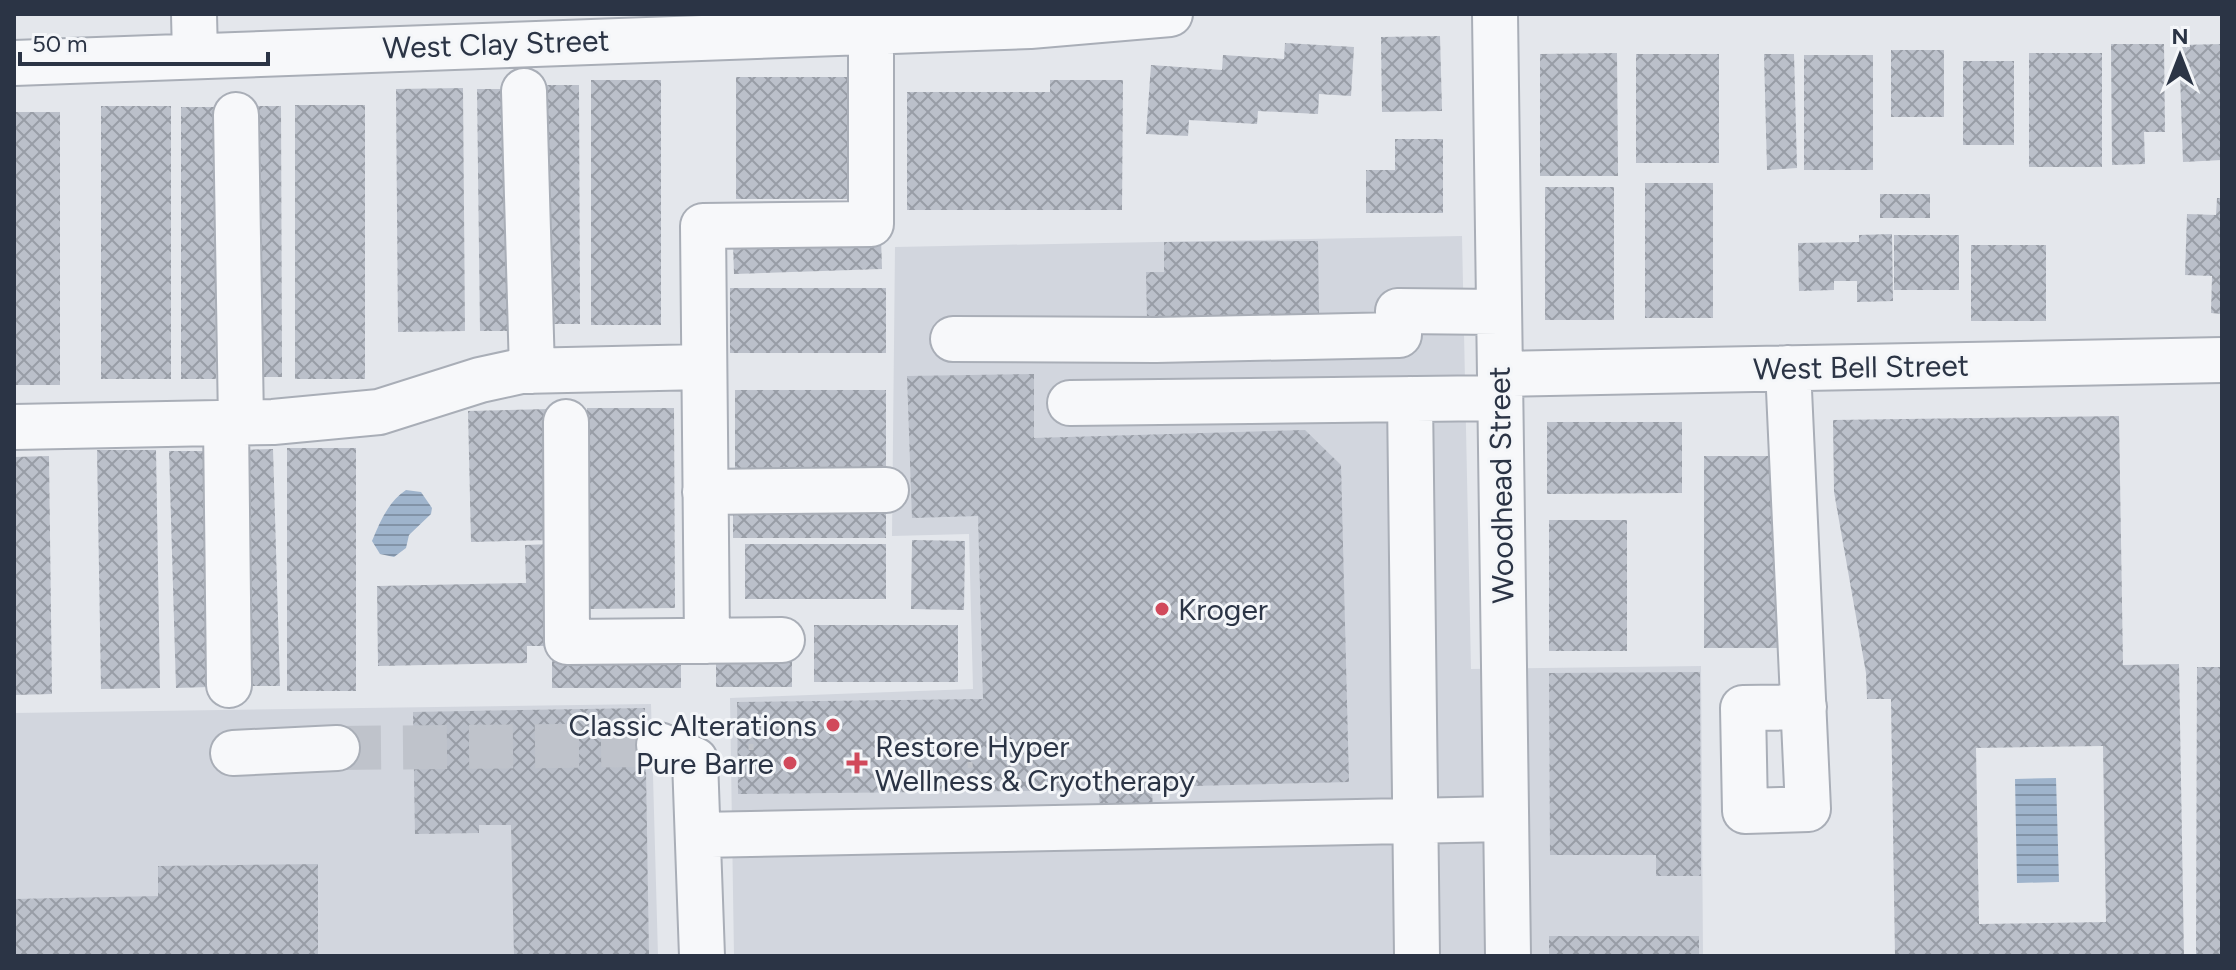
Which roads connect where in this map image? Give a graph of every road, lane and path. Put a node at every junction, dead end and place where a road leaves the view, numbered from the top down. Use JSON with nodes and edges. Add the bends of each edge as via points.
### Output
{"nodes":[{"id":1,"x":1170,"y":14,"type":"edge"},
{"id":2,"x":1495,"y":14,"type":"edge"},
{"id":3,"x":713,"y":25,"type":"edge"},
{"id":4,"x":480,"y":30,"type":"edge"},
{"id":5,"x":871,"y":31,"type":"junction"},
{"id":6,"x":195,"y":35,"type":"edge"},
{"id":7,"x":14,"y":63,"type":"edge"},
{"id":8,"x":524,"y":91,"type":"dead end"},
{"id":9,"x":236,"y":115,"type":"dead end"},
{"id":10,"x":1499,"y":312,"type":"junction"},
{"id":11,"x":953,"y":339,"type":"dead end"},
{"id":12,"x":2222,"y":360,"type":"edge"},
{"id":13,"x":704,"y":367,"type":"junction"},
{"id":14,"x":1788,"y":368,"type":"junction"},
{"id":15,"x":532,"y":371,"type":"junction"},
{"id":16,"x":1500,"y":386,"type":"junction"},
{"id":17,"x":1410,"y":399,"type":"junction"},
{"id":18,"x":1070,"y":403,"type":"dead end"},
{"id":19,"x":566,"y":422,"type":"dead end"},
{"id":20,"x":233,"y":423,"type":"junction"},
{"id":21,"x":14,"y":427,"type":"edge"},
{"id":22,"x":886,"y":490,"type":"dead end"},
{"id":23,"x":705,"y":492,"type":"junction"},
{"id":24,"x":782,"y":640,"type":"dead end"},
{"id":25,"x":707,"y":641,"type":"junction"},
{"id":26,"x":229,"y":685,"type":"dead end"},
{"id":27,"x":1804,"y":707,"type":"dead end"},
{"id":28,"x":751,"y":732,"type":"dead end"},
{"id":29,"x":337,"y":748,"type":"tunnel mouth"},
{"id":30,"x":677,"y":752,"type":"dead end"},
{"id":31,"x":751,"y":752,"type":"dead end"},
{"id":32,"x":233,"y":753,"type":"dead end"},
{"id":33,"x":970,"y":762,"type":"dead end"},
{"id":34,"x":971,"y":783,"type":"dead end"},
{"id":35,"x":1506,"y":819,"type":"junction"},
{"id":36,"x":1415,"y":821,"type":"junction"},
{"id":37,"x":698,"y":835,"type":"junction"},
{"id":38,"x":702,"y":956,"type":"edge"},
{"id":39,"x":1417,"y":956,"type":"edge"},
{"id":40,"x":1508,"y":956,"type":"edge"}],
"edges":[{"from":1,"to":5,"type":"street","name":"West Clay Street","via":[[1030,26]]},
{"from":2,"to":10,"type":"street","name":"Woodhead Street"},
{"from":3,"to":4,"type":"street","name":"West Clay Street"},
{"from":3,"to":5,"type":"street","name":"West Clay Street"},
{"from":4,"to":6,"type":"street","name":"West Clay Street"},
{"from":5,"to":13,"type":"street","via":[[871,224],[703,226]]},
{"from":6,"to":7,"type":"street","name":"West Clay Street"},
{"from":8,"to":15,"type":"street"},
{"from":9,"to":20,"type":"street"},
{"from":10,"to":11,"type":"street","via":[[1398,311],[1399,335]]},
{"from":10,"to":16,"type":"street","name":"Woodhead Street"},
{"from":12,"to":14,"type":"street","name":"West Bell Street"},
{"from":13,"to":15,"type":"street"},
{"from":13,"to":23,"type":"street"},
{"from":14,"to":16,"type":"street","name":"West Bell Street"},
{"from":14,"to":27,"type":"street"},
{"from":15,"to":20,"type":"street","via":[[480,380],[379,412]]},
{"from":16,"to":17,"type":"street","name":"West Bell Street"},
{"from":16,"to":35,"type":"street","name":"Woodhead Street"},
{"from":17,"to":18,"type":"street","name":"West Bell Street"},
{"from":17,"to":36,"type":"street"},
{"from":19,"to":25,"type":"street","via":[[567,642]]},
{"from":20,"to":21,"type":"street"},
{"from":20,"to":26,"type":"street"},
{"from":22,"to":23,"type":"street"},
{"from":23,"to":25,"type":"street"},
{"from":24,"to":25,"type":"street"},
{"from":28,"to":31,"type":"path"},
{"from":29,"to":32,"type":"street"},
{"from":30,"to":37,"type":"street"},
{"from":33,"to":34,"type":"path"},
{"from":35,"to":36,"type":"street"},
{"from":35,"to":40,"type":"street","name":"Woodhead Street"},
{"from":36,"to":37,"type":"street"},
{"from":36,"to":39,"type":"street"},
{"from":37,"to":38,"type":"street"}]}
